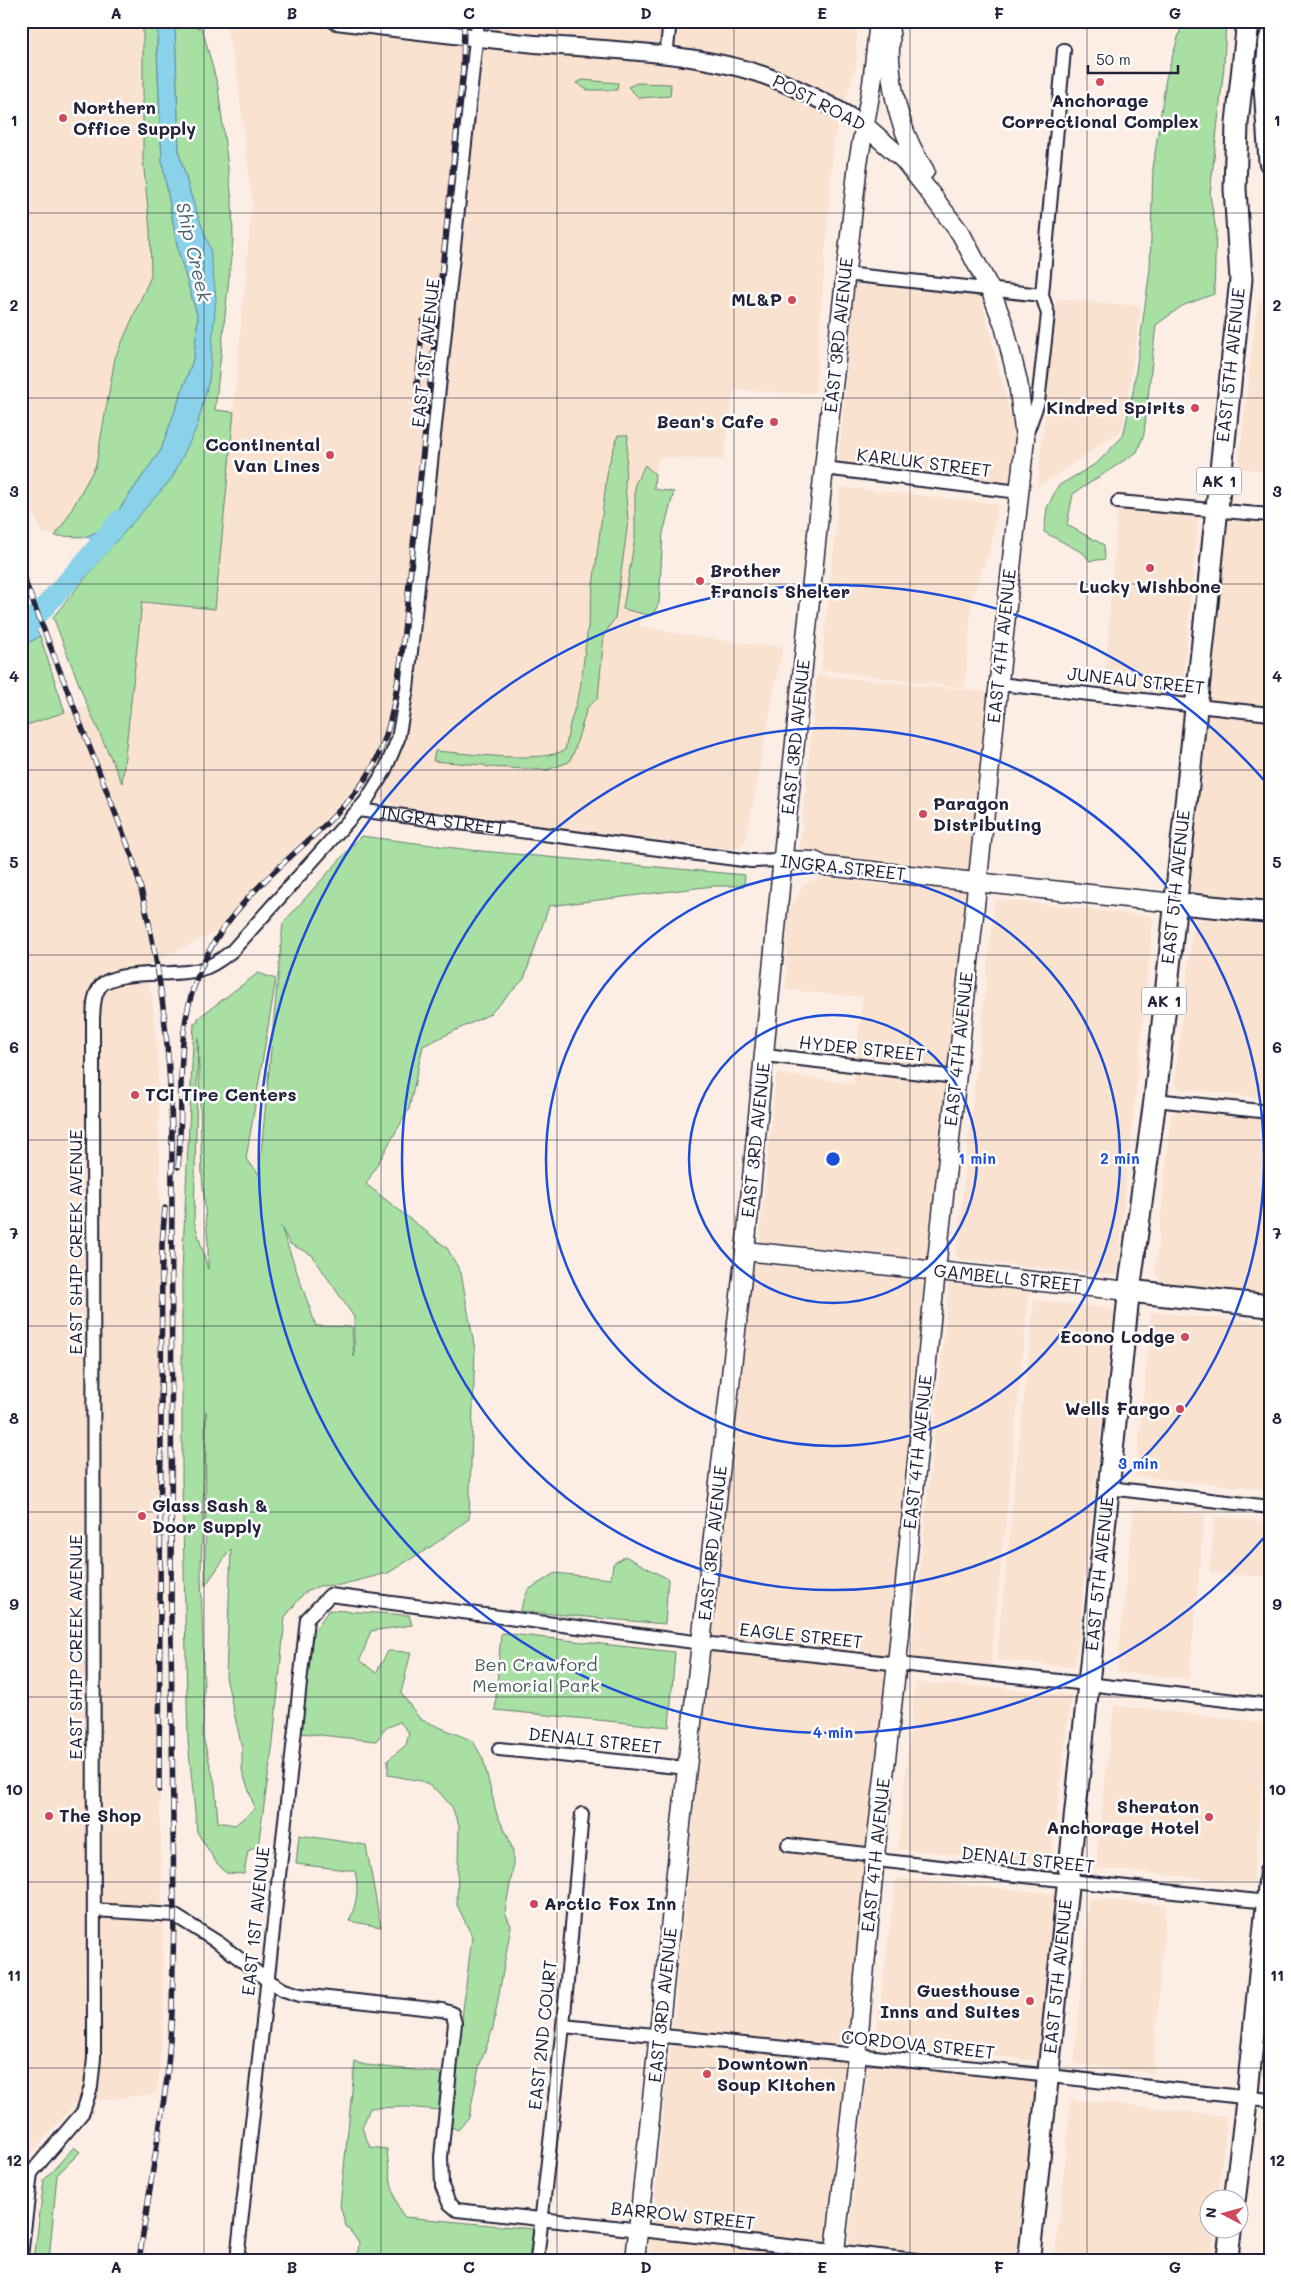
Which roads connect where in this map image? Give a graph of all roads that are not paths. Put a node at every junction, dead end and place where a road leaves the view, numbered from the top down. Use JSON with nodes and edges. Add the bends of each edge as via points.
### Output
{"nodes":[{"id":1,"x":336,"y":21,"type":"edge"},
{"id":2,"x":478,"y":21,"type":"edge"},
{"id":3,"x":670,"y":21,"type":"edge"},
{"id":4,"x":879,"y":21,"type":"edge"},
{"id":5,"x":888,"y":21,"type":"edge"},
{"id":6,"x":1248,"y":21,"type":"edge"},
{"id":7,"x":477,"y":38,"type":"junction"},
{"id":8,"x":1270,"y":39,"type":"edge"},
{"id":9,"x":1064,"y":50,"type":"dead end"},
{"id":10,"x":666,"y":56,"type":"junction"},
{"id":11,"x":864,"y":125,"type":"junction"},
{"id":12,"x":1270,"y":162,"type":"edge"},
{"id":13,"x":846,"y":274,"type":"junction"},
{"id":14,"x":990,"y":289,"type":"junction"},
{"id":15,"x":1042,"y":294,"type":"junction"},
{"id":16,"x":1025,"y":438,"type":"junction"},
{"id":17,"x":824,"y":468,"type":"junction"},
{"id":18,"x":1018,"y":492,"type":"junction"},
{"id":19,"x":1118,"y":502,"type":"dead end"},
{"id":20,"x":1216,"y":510,"type":"junction"},
{"id":21,"x":1270,"y":515,"type":"edge"},
{"id":22,"x":999,"y":684,"type":"junction"},
{"id":23,"x":1195,"y":705,"type":"junction"},
{"id":24,"x":1270,"y":714,"type":"edge"},
{"id":25,"x":358,"y":810,"type":"junction"},
{"id":26,"x":782,"y":860,"type":"junction"},
{"id":27,"x":825,"y":866,"type":"junction"},
{"id":28,"x":977,"y":881,"type":"junction"},
{"id":29,"x":1174,"y":903,"type":"junction"},
{"id":30,"x":778,"y":909,"type":"junction"},
{"id":31,"x":1270,"y":912,"type":"edge"},
{"id":32,"x":764,"y":1055,"type":"junction"},
{"id":33,"x":956,"y":1077,"type":"junction"},
{"id":34,"x":1155,"y":1100,"type":"junction"},
{"id":35,"x":1270,"y":1112,"type":"edge"},
{"id":36,"x":745,"y":1251,"type":"junction"},
{"id":37,"x":936,"y":1270,"type":"junction"},
{"id":38,"x":1129,"y":1291,"type":"junction"},
{"id":39,"x":1270,"y":1306,"type":"edge"},
{"id":40,"x":1109,"y":1488,"type":"junction"},
{"id":41,"x":1270,"y":1506,"type":"edge"},
{"id":42,"x":330,"y":1595,"type":"joint"},
{"id":43,"x":702,"y":1643,"type":"junction"},
{"id":44,"x":897,"y":1663,"type":"junction"},
{"id":45,"x":1088,"y":1684,"type":"junction"},
{"id":46,"x":1270,"y":1705,"type":"edge"},
{"id":47,"x":499,"y":1749,"type":"dead end"},
{"id":48,"x":687,"y":1768,"type":"junction"},
{"id":49,"x":582,"y":1814,"type":"dead end"},
{"id":50,"x":788,"y":1845,"type":"dead end"},
{"id":51,"x":875,"y":1855,"type":"junction"},
{"id":52,"x":1270,"y":1872,"type":"edge"},
{"id":53,"x":1067,"y":1882,"type":"junction"},
{"id":54,"x":1266,"y":1902,"type":"junction"},
{"id":55,"x":94,"y":1910,"type":"junction"},
{"id":56,"x":267,"y":1980,"type":"junction"},
{"id":57,"x":563,"y":2026,"type":"junction"},
{"id":58,"x":660,"y":2037,"type":"junction"},
{"id":59,"x":857,"y":2055,"type":"junction"},
{"id":60,"x":1046,"y":2077,"type":"junction"},
{"id":61,"x":1247,"y":2098,"type":"junction"},
{"id":62,"x":1270,"y":2100,"type":"edge"},
{"id":63,"x":1236,"y":2188,"type":"edge"},
{"id":64,"x":542,"y":2219,"type":"junction"},
{"id":65,"x":638,"y":2228,"type":"junction"},
{"id":66,"x":1230,"y":2238,"type":"edge"},
{"id":67,"x":835,"y":2255,"type":"edge"},
{"id":68,"x":21,"y":2256,"type":"edge"},
{"id":69,"x":237,"y":2260,"type":"edge"},
{"id":70,"x":537,"y":2260,"type":"edge"},
{"id":71,"x":635,"y":2260,"type":"edge"},
{"id":72,"x":916,"y":2260,"type":"edge"},
{"id":73,"x":1029,"y":2260,"type":"edge"},
{"id":74,"x":1227,"y":2260,"type":"edge"}],
"edges":[{"from":1,"to":7,"type":"street","name":"POST ROAD"},
{"from":2,"to":7,"type":"street","name":"EAST 1ST AVENUE"},
{"from":3,"to":10,"type":"street"},
{"from":4,"to":11,"type":"main road","name":"EAST 3RD AVENUE"},
{"from":5,"to":14,"type":"main road","via":[[894,98],[903,133],[967,233]]},
{"from":6,"to":20,"type":"highway","name":"EAST 5TH AVENUE","number":"AK 1","via":[[1234,189],[1241,279]]},
{"from":7,"to":10,"type":"street","name":"POST ROAD"},
{"from":7,"to":25,"type":"street","name":"EAST 1ST AVENUE","via":[[402,726],[375,787]]},
{"from":8,"to":12,"type":"highway","via":[[1265,86]]},
{"from":9,"to":15,"type":"street","name":"EAST 4TH AVENUE"},
{"from":10,"to":11,"type":"street","name":"POST ROAD","via":[[732,66],[765,76],[798,89]]},
{"from":11,"to":13,"type":"main road","name":"EAST 3RD AVENUE"},
{"from":11,"to":14,"type":"main road","name":"POST ROAD","via":[[903,159],[927,189],[961,234]]},
{"from":13,"to":14,"type":"street"},
{"from":13,"to":17,"type":"main road","name":"EAST 3RD AVENUE"},
{"from":14,"to":15,"type":"street"},
{"from":14,"to":16,"type":"main road","name":"POST ROAD","via":[[1004,325],[1018,382]]},
{"from":15,"to":16,"type":"street","name":"EAST 4TH AVENUE","via":[[1048,314],[1038,402]]},
{"from":16,"to":18,"type":"main road","name":"EAST 4TH AVENUE"},
{"from":17,"to":18,"type":"street","name":"KARLUK STREET"},
{"from":17,"to":26,"type":"main road","name":"EAST 3RD AVENUE"},
{"from":18,"to":22,"type":"main road","name":"EAST 4TH AVENUE"},
{"from":19,"to":20,"type":"street"},
{"from":20,"to":21,"type":"street"},
{"from":20,"to":23,"type":"highway","name":"EAST 5TH AVENUE","number":"AK 1"},
{"from":22,"to":23,"type":"street","name":"JUNEAU STREET"},
{"from":22,"to":28,"type":"main road","name":"EAST 4TH AVENUE"},
{"from":23,"to":24,"type":"street","name":"JUNEAU STREET"},
{"from":23,"to":29,"type":"highway","name":"EAST 5TH AVENUE","number":"AK 1"},
{"from":25,"to":26,"type":"street","name":"INGRA STREET","via":[[751,861]]},
{"from":25,"to":55,"type":"street","name":"EAST SHIP CREEK AVENUE","via":[[240,943],[222,959],[194,971],[112,978],[99,988],[94,998]]},
{"from":26,"to":27,"type":"main road","name":"INGRA STREET","via":[[814,861]]},
{"from":26,"to":30,"type":"main road","name":"EAST 3RD AVENUE"},
{"from":27,"to":28,"type":"main road","name":"INGRA STREET"},
{"from":27,"to":30,"type":"main road","via":[[795,871],[787,896]]},
{"from":28,"to":29,"type":"main road","name":"INGRA STREET"},
{"from":28,"to":33,"type":"main road","name":"EAST 4TH AVENUE"},
{"from":29,"to":31,"type":"main road","name":"INGRA STREET"},
{"from":29,"to":34,"type":"highway","name":"EAST 5TH AVENUE","number":"AK 1"},
{"from":30,"to":32,"type":"main road","name":"EAST 3RD AVENUE"},
{"from":32,"to":33,"type":"street","name":"HYDER STREET"},
{"from":32,"to":36,"type":"main road","name":"EAST 3RD AVENUE"},
{"from":33,"to":37,"type":"main road","name":"EAST 4TH AVENUE"},
{"from":34,"to":35,"type":"street"},
{"from":34,"to":38,"type":"highway","name":"EAST 5TH AVENUE","number":"AK 1"},
{"from":36,"to":37,"type":"main road","name":"GAMBELL STREET"},
{"from":36,"to":43,"type":"main road","name":"EAST 3RD AVENUE"},
{"from":37,"to":38,"type":"main road","name":"GAMBELL STREET"},
{"from":37,"to":44,"type":"main road","name":"EAST 4TH AVENUE"},
{"from":38,"to":39,"type":"highway","name":"GAMBELL STREET"},
{"from":38,"to":40,"type":"main road","name":"EAST 5TH AVENUE"},
{"from":40,"to":41,"type":"street"},
{"from":40,"to":45,"type":"main road","name":"EAST 5TH AVENUE"},
{"from":42,"to":43,"type":"street","name":"EAGLE STREET"},
{"from":42,"to":56,"type":"street","name":"EAST 1ST AVENUE","via":[[307,1619]]},
{"from":43,"to":44,"type":"street","name":"EAGLE STREET"},
{"from":43,"to":48,"type":"main road","name":"EAST 3RD AVENUE"},
{"from":44,"to":45,"type":"street","name":"EAGLE STREET"},
{"from":44,"to":51,"type":"main road","name":"EAST 4TH AVENUE"},
{"from":45,"to":46,"type":"street","name":"EAGLE STREET"},
{"from":45,"to":53,"type":"main road","name":"EAST 5TH AVENUE"},
{"from":47,"to":48,"type":"street","name":"DENALI STREET"},
{"from":48,"to":58,"type":"main road","name":"EAST 3RD AVENUE"},
{"from":49,"to":57,"type":"street","name":"EAST 2ND COURT"},
{"from":50,"to":51,"type":"street","name":"DENALI STREET"},
{"from":51,"to":53,"type":"street","name":"DENALI STREET","via":[[885,1862]]},
{"from":51,"to":59,"type":"main road","name":"EAST 4TH AVENUE"},
{"from":52,"to":54,"type":"main road"},
{"from":53,"to":54,"type":"street","name":"DENALI STREET"},
{"from":53,"to":60,"type":"main road","name":"EAST 5TH AVENUE"},
{"from":54,"to":61,"type":"main road"},
{"from":55,"to":56,"type":"street","via":[[174,1915],[219,1942]]},
{"from":55,"to":68,"type":"street","name":"EAST SHIP CREEK AVENUE","via":[[92,2087],[83,2112],[31,2173]]},
{"from":56,"to":64,"type":"street","name":"BARROW STREET","via":[[300,1995],[452,2013],[456,2022],[442,2158],[442,2186],[449,2203],[457,2210]]},
{"from":56,"to":69,"type":"street","name":"EAST 1ST AVENUE"},
{"from":57,"to":58,"type":"street","name":"CORDOVA STREET"},
{"from":57,"to":64,"type":"street","name":"EAST 2ND COURT"},
{"from":58,"to":59,"type":"street","name":"CORDOVA STREET"},
{"from":58,"to":65,"type":"main road","name":"EAST 3RD AVENUE"},
{"from":59,"to":60,"type":"street","name":"CORDOVA STREET"},
{"from":59,"to":67,"type":"main road","name":"EAST 4TH AVENUE"},
{"from":60,"to":61,"type":"street","name":"CORDOVA STREET"},
{"from":60,"to":73,"type":"main road","name":"EAST 5TH AVENUE"},
{"from":61,"to":62,"type":"street","name":"CORDOVA STREET"},
{"from":61,"to":63,"type":"main road"},
{"from":64,"to":65,"type":"street","name":"BARROW STREET"},
{"from":64,"to":70,"type":"street","name":"EAST 2ND COURT"},
{"from":65,"to":67,"type":"street","name":"BARROW STREET"},
{"from":65,"to":71,"type":"main road","name":"EAST 3RD AVENUE"},
{"from":66,"to":74,"type":"main road"},
{"from":67,"to":72,"type":"street","name":"BARROW STREET"}]}
